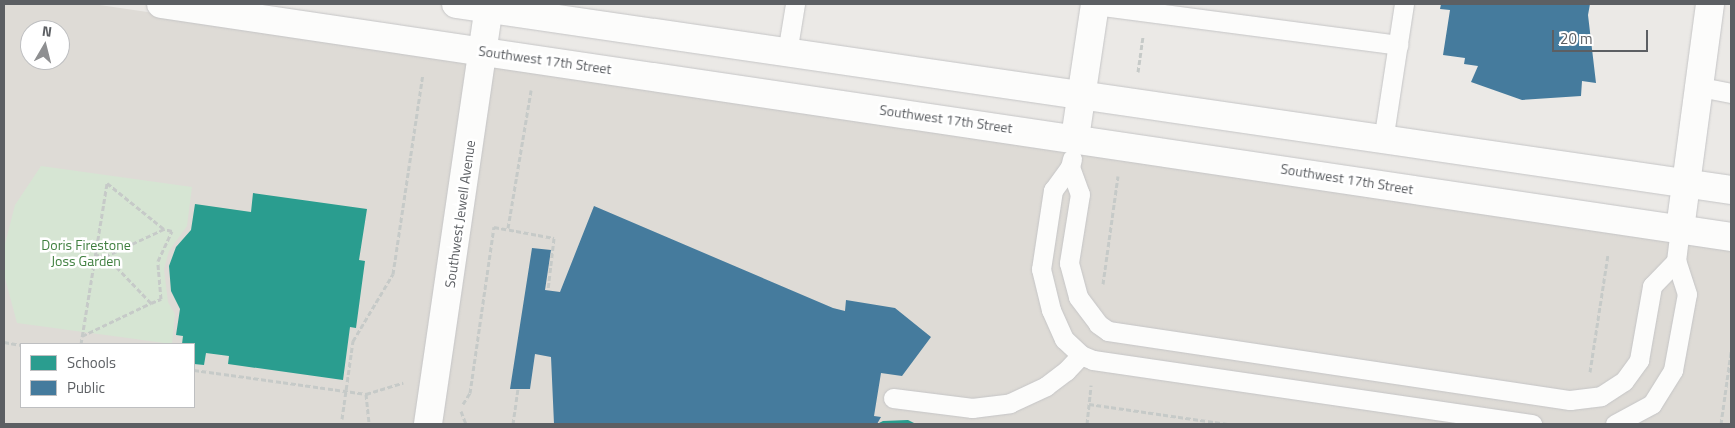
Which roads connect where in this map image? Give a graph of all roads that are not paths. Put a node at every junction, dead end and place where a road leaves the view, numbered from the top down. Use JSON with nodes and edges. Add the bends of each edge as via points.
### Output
{"nodes":[{"id":1,"x":161,"y":4,"type":"edge"},
{"id":2,"x":456,"y":4,"type":"edge"},
{"id":3,"x":795,"y":4,"type":"edge"},
{"id":4,"x":1095,"y":4,"type":"edge"},
{"id":5,"x":1404,"y":4,"type":"edge"},
{"id":6,"x":1710,"y":4,"type":"edge"},
{"id":7,"x":489,"y":6,"type":"edge"},
{"id":8,"x":1398,"y":45,"type":"junction"},
{"id":9,"x":483,"y":51,"type":"junction"},
{"id":10,"x":787,"y":53,"type":"junction"},
{"id":11,"x":1700,"y":87,"type":"junction"},
{"id":12,"x":1731,"y":92,"type":"edge"},
{"id":13,"x":1081,"y":95,"type":"junction"},
{"id":14,"x":1075,"y":138,"type":"junction"},
{"id":15,"x":1383,"y":141,"type":"junction"},
{"id":16,"x":1070,"y":167,"type":"junction"},
{"id":17,"x":1687,"y":184,"type":"junction"},
{"id":18,"x":1731,"y":190,"type":"edge"},
{"id":19,"x":1680,"y":229,"type":"junction"},
{"id":20,"x":1731,"y":237,"type":"edge"},
{"id":21,"x":1676,"y":261,"type":"junction"},
{"id":22,"x":1087,"y":358,"type":"junction"},
{"id":23,"x":892,"y":398,"type":"dead end"},
{"id":24,"x":1639,"y":418,"type":"edge"},
{"id":25,"x":428,"y":424,"type":"edge"},
{"id":26,"x":1532,"y":424,"type":"edge"},
{"id":27,"x":1615,"y":424,"type":"edge"}],
"edges":[{"from":1,"to":9,"type":"main road","name":"Southwest 17th Street"},
{"from":2,"to":7,"type":"main road"},
{"from":3,"to":10,"type":"lane"},
{"from":4,"to":8,"type":"lane"},
{"from":4,"to":13,"type":"main road"},
{"from":5,"to":8,"type":"lane"},
{"from":6,"to":11,"type":"main road"},
{"from":7,"to":9,"type":"main road","name":"Southwest Jewell Avenue"},
{"from":7,"to":10,"type":"main road"},
{"from":8,"to":15,"type":"lane"},
{"from":9,"to":14,"type":"main road","name":"Southwest 17th Street"},
{"from":9,"to":25,"type":"main road","name":"Southwest Jewell Avenue"},
{"from":10,"to":13,"type":"main road"},
{"from":11,"to":12,"type":"lane"},
{"from":11,"to":17,"type":"main road"},
{"from":13,"to":14,"type":"main road"},
{"from":13,"to":15,"type":"main road"},
{"from":14,"to":16,"type":"lane"},
{"from":14,"to":19,"type":"main road","name":"Southwest 17th Street"},
{"from":15,"to":17,"type":"main road"},
{"from":16,"to":21,"type":"lane","via":[[1080,194],[1069,263],[1078,297],[1098,324],[1108,331],[1127,334],[1570,400],[1587,398],[1602,396],[1624,381],[1639,360],[1652,286]]},
{"from":16,"to":22,"type":"lane","via":[[1053,190],[1041,269],[1050,310],[1064,339]]},
{"from":17,"to":18,"type":"main road"},
{"from":17,"to":19,"type":"main road"},
{"from":19,"to":20,"type":"main road","name":"Southwest 17th Street"},
{"from":19,"to":21,"type":"lane"},
{"from":21,"to":24,"type":"lane","via":[[1687,294],[1673,370],[1652,404]]},
{"from":22,"to":23,"type":"lane","via":[[1046,386],[1010,403],[972,408]]},
{"from":22,"to":26,"type":"lane"},
{"from":24,"to":27,"type":"lane"}]}
